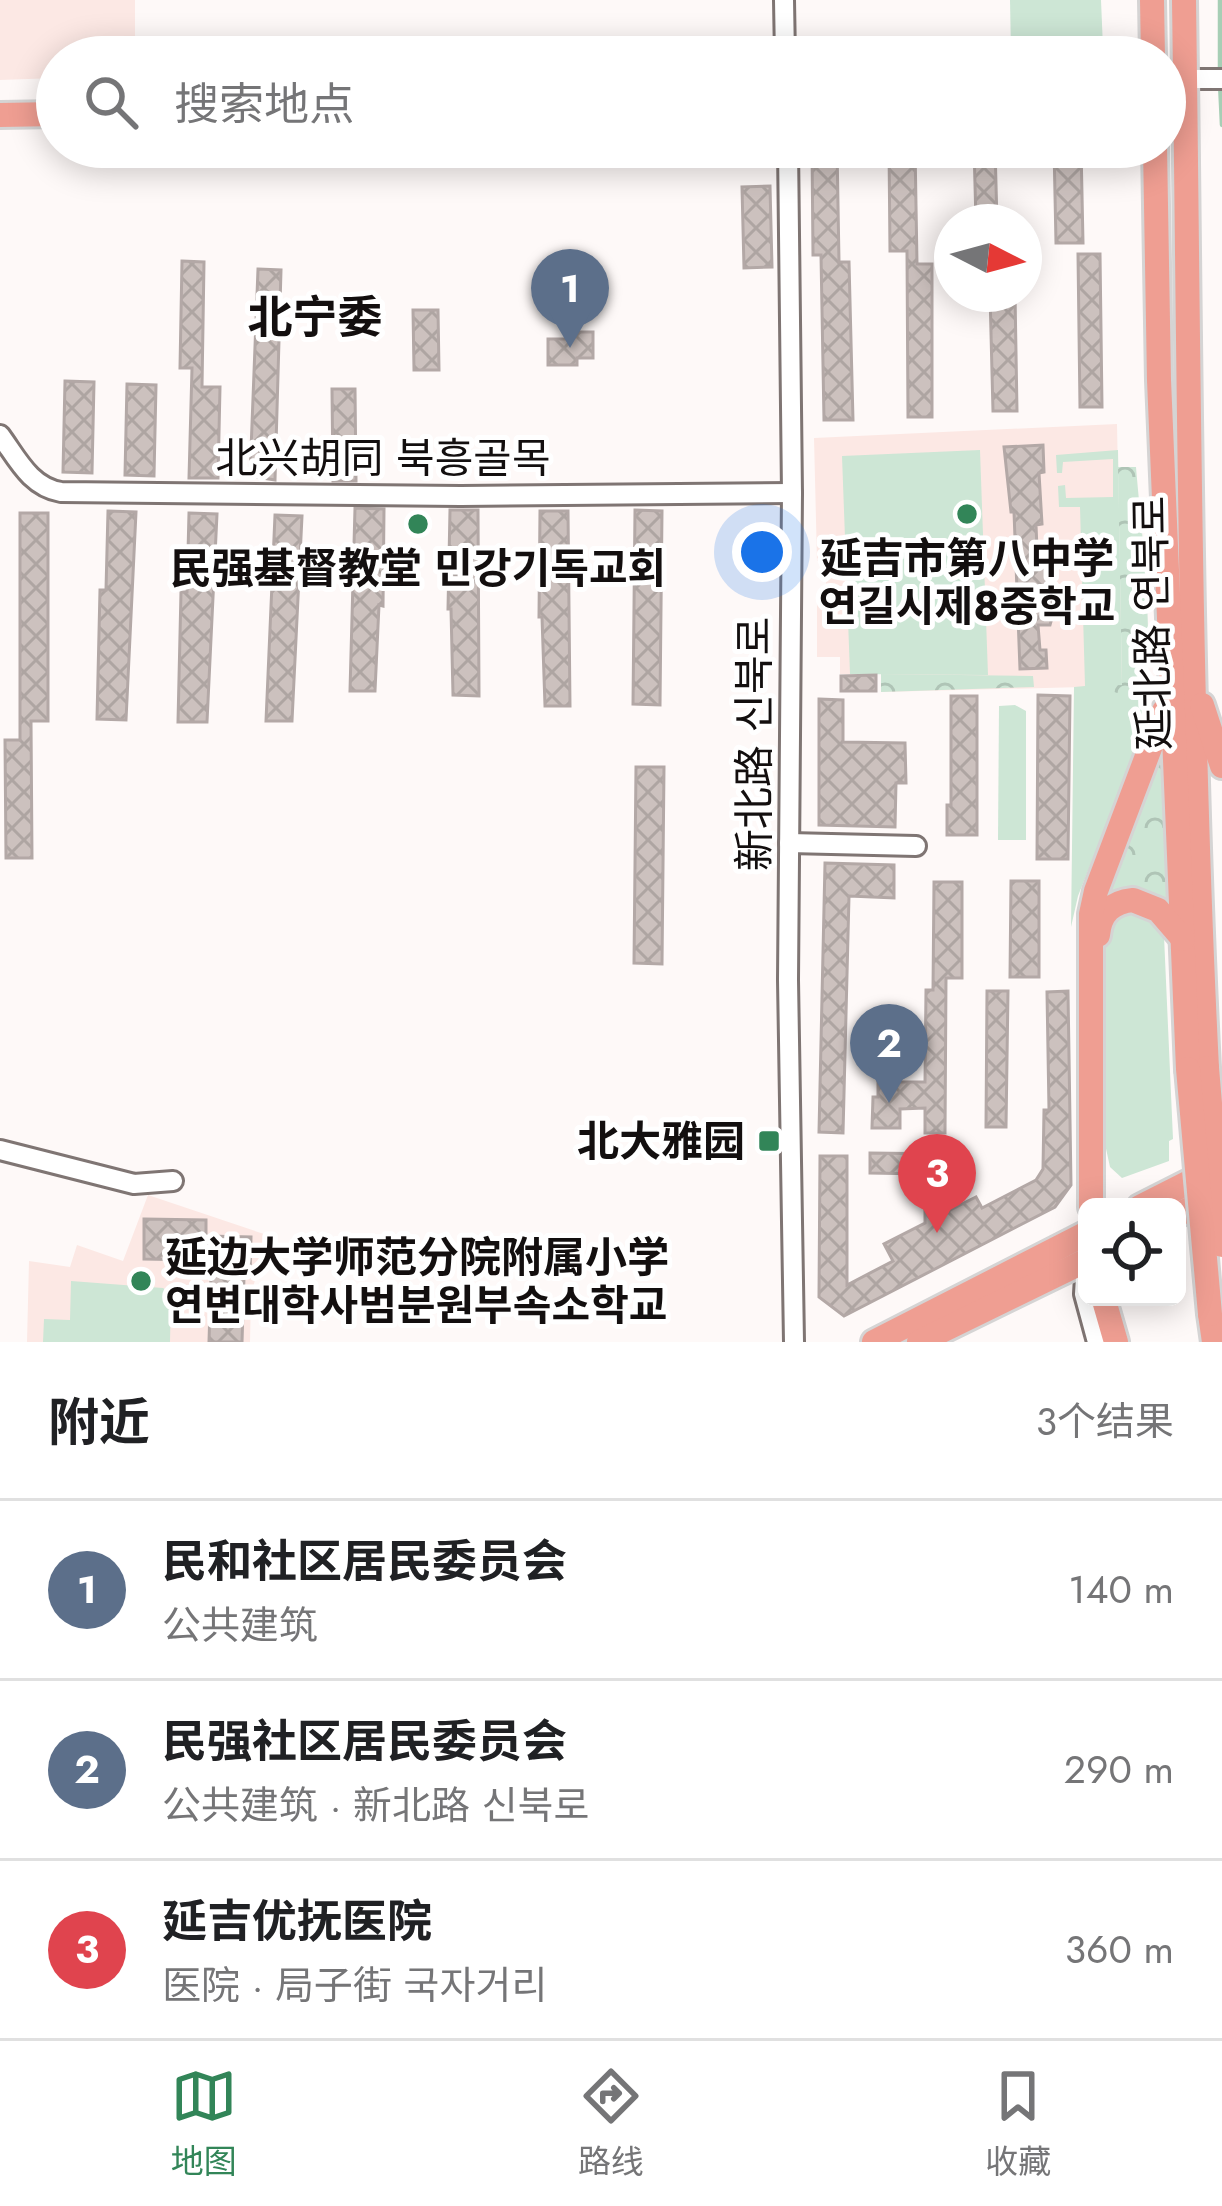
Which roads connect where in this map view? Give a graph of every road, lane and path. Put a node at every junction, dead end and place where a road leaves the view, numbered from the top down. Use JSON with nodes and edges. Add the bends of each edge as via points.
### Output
{"nodes":[{"id":1,"x":784,"y":0,"type":"edge"},
{"id":2,"x":1152,"y":0,"type":"edge"},
{"id":3,"x":1184,"y":0,"type":"edge"},
{"id":4,"x":785,"y":36,"type":"edge"},
{"id":5,"x":1153,"y":36,"type":"edge"},
{"id":6,"x":1189,"y":79,"type":"edge"},
{"id":7,"x":36,"y":100,"type":"edge"},
{"id":8,"x":0,"y":101,"type":"edge"},
{"id":9,"x":36,"y":114,"type":"edge"},
{"id":10,"x":0,"y":115,"type":"edge"},
{"id":11,"x":788,"y":168,"type":"edge"},
{"id":12,"x":1155,"y":168,"type":"edge"},
{"id":13,"x":0,"y":435,"type":"edge"},
{"id":14,"x":792,"y":493,"type":"junction"},
{"id":15,"x":1183,"y":674,"type":"junction"},
{"id":16,"x":1222,"y":766,"type":"edge"},
{"id":17,"x":789,"y":843,"type":"junction"},
{"id":18,"x":916,"y":846,"type":"dead end"},
{"id":19,"x":1219,"y":903,"type":"edge"},
{"id":20,"x":1183,"y":940,"type":"junction"},
{"id":21,"x":1202,"y":970,"type":"junction"},
{"id":22,"x":1197,"y":1069,"type":"junction"},
{"id":23,"x":0,"y":1150,"type":"edge"},
{"id":24,"x":1222,"y":1165,"type":"edge"},
{"id":25,"x":173,"y":1181,"type":"dead end"},
{"id":26,"x":1222,"y":1193,"type":"edge"},
{"id":27,"x":1093,"y":1198,"type":"edge"},
{"id":28,"x":1093,"y":1198,"type":"edge"},
{"id":29,"x":1158,"y":1198,"type":"edge"},
{"id":30,"x":1186,"y":1211,"type":"edge"},
{"id":31,"x":1078,"y":1238,"type":"edge"},
{"id":32,"x":1222,"y":1245,"type":"edge"},
{"id":33,"x":1078,"y":1266,"type":"edge"},
{"id":34,"x":1087,"y":1306,"type":"edge"},
{"id":35,"x":1103,"y":1306,"type":"edge"},
{"id":36,"x":794,"y":1342,"type":"edge"},
{"id":37,"x":874,"y":1342,"type":"edge"},
{"id":38,"x":919,"y":1342,"type":"edge"},
{"id":39,"x":1097,"y":1342,"type":"edge"},
{"id":40,"x":1113,"y":1342,"type":"edge"},
{"id":41,"x":1214,"y":1342,"type":"edge"}],
"edges":[{"from":1,"to":4,"type":"street"},
{"from":2,"to":5,"type":"main road"},
{"from":3,"to":6,"type":"main road","name":"延北路 연북로"},
{"from":6,"to":15,"type":"main road","name":"延北路 연북로"},
{"from":7,"to":8,"type":"main road"},
{"from":9,"to":10,"type":"main road"},
{"from":11,"to":14,"type":"street","name":"新北路 신북로"},
{"from":12,"to":15,"type":"main road","name":"延北路 연북로","via":[[1159,380]]},
{"from":13,"to":14,"type":"street","name":"北兴胡同 북흥골목","via":[[30,477],[61,492]]},
{"from":14,"to":17,"type":"street","name":"新北路 신북로"},
{"from":15,"to":16,"type":"main road"},
{"from":15,"to":20,"type":"main road","name":"延北路 연북로"},
{"from":15,"to":21,"type":"main road","name":"延北路 연북로"},
{"from":15,"to":27,"type":"main road","via":[[1091,914]]},
{"from":17,"to":18,"type":"street"},
{"from":17,"to":36,"type":"street","name":"新北路 신북로"},
{"from":19,"to":21,"type":"main road"},
{"from":20,"to":22,"type":"main road","name":"延北路 연북로"},
{"from":20,"to":28,"type":"main road","via":[[1139,900],[1116,904],[1100,923]]},
{"from":21,"to":22,"type":"main road","name":"延北路 연북로"},
{"from":22,"to":32,"type":"main road","name":"延北路 연북로","bridge":true},
{"from":22,"to":41,"type":"main road","name":"延北路 연북로","bridge":true},
{"from":23,"to":25,"type":"street","via":[[134,1184]]},
{"from":24,"to":29,"type":"main road"},
{"from":26,"to":30,"type":"main road"},
{"from":31,"to":37,"type":"main road"},
{"from":33,"to":38,"type":"main road"},
{"from":34,"to":39,"type":"street"},
{"from":35,"to":40,"type":"main road"}]}
